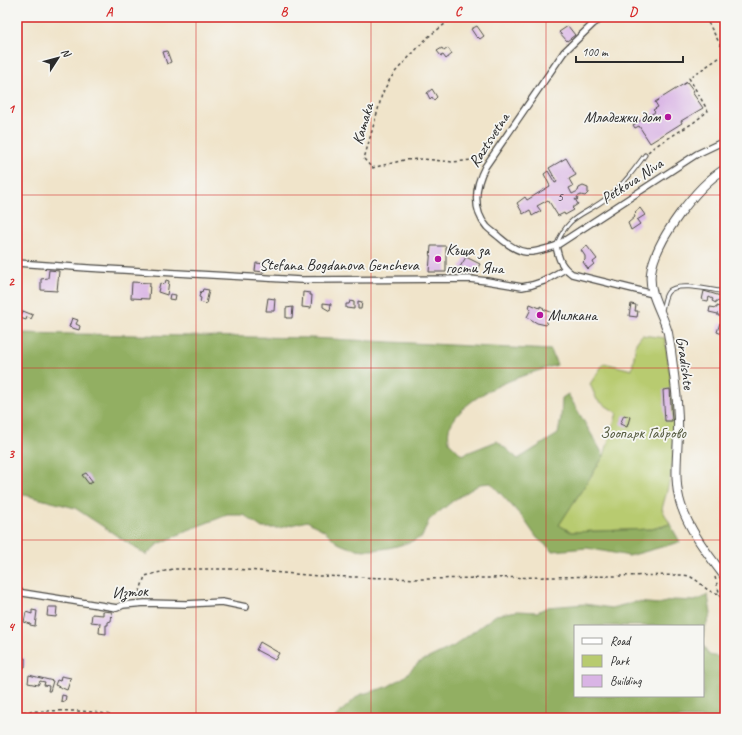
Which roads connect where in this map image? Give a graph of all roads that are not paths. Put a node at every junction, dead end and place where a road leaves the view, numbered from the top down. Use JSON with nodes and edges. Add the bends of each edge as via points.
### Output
{"nodes":[{"id":1,"x":604,"y":17,"type":"edge"},
{"id":2,"x":725,"y":142,"type":"edge"},
{"id":3,"x":645,"y":155,"type":"road end"},
{"id":4,"x":725,"y":169,"type":"edge"},
{"id":5,"x":556,"y":246,"type":"junction"},
{"id":6,"x":17,"y":263,"type":"edge"},
{"id":7,"x":564,"y":269,"type":"junction"},
{"id":8,"x":725,"y":292,"type":"edge"},
{"id":9,"x":653,"y":294,"type":"junction"},
{"id":10,"x":660,"y":312,"type":"junction"},
{"id":11,"x":725,"y":577,"type":"edge"},
{"id":12,"x":17,"y":592,"type":"edge"},
{"id":13,"x":246,"y":607,"type":"dead end"}],
"edges":[{"from":1,"to":5,"type":"street","name":"Raztsvetna","via":[[564,52],[479,178],[476,200],[480,215],[488,228],[513,248],[526,252]]},
{"from":2,"to":5,"type":"street","name":"Petkova Niva","via":[[697,154]]},
{"from":3,"to":5,"type":"lane","via":[[626,181],[608,198],[570,221]]},
{"from":4,"to":9,"type":"street","name":"Gradishte","via":[[708,181],[662,240],[651,272]]},
{"from":5,"to":7,"type":"street"},
{"from":6,"to":7,"type":"street","name":"Stefana Bogdanova Gencheva","via":[[300,280],[469,279],[522,287],[544,281]]},
{"from":7,"to":9,"type":"street","via":[[572,274]]},
{"from":8,"to":10,"type":"lane","via":[[682,286],[673,288],[668,291]]},
{"from":9,"to":10,"type":"street","name":"Gradishte"},
{"from":10,"to":11,"type":"street","name":"Gradishte","via":[[668,333],[677,404],[678,492],[681,505],[688,522]]},
{"from":12,"to":13,"type":"street","name":"Изток","via":[[117,608],[145,603],[222,602]]}]}
